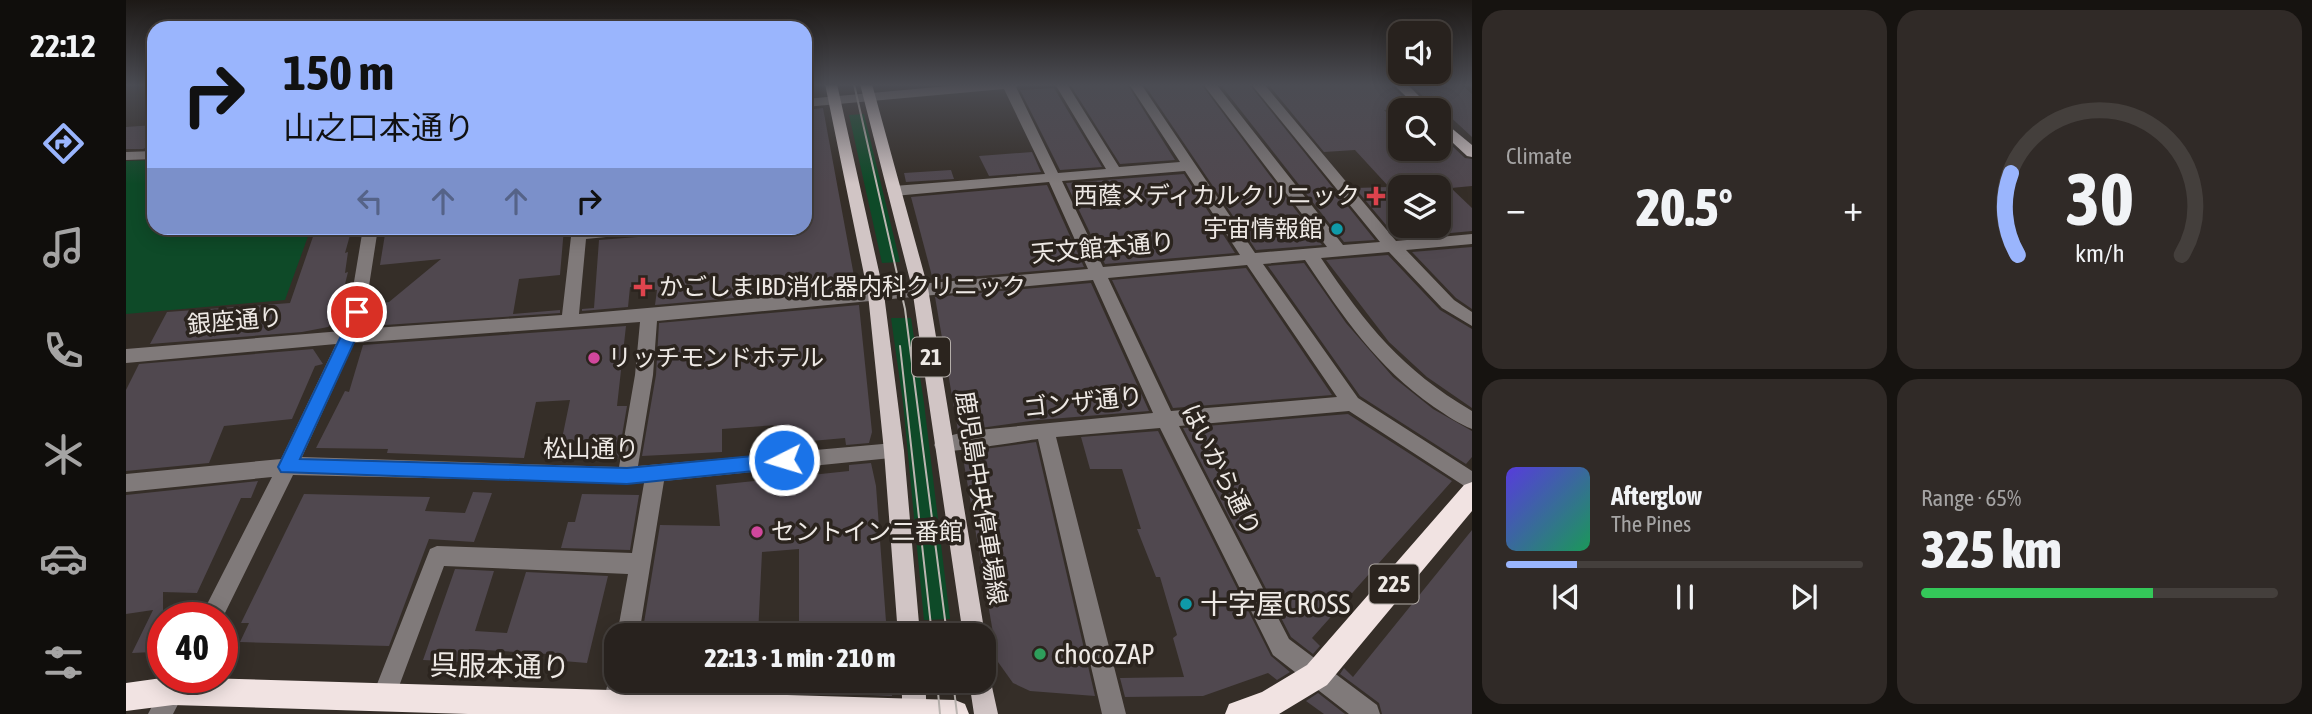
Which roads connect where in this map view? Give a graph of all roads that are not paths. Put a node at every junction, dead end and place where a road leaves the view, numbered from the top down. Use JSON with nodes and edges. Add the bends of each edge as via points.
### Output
{"nodes":[{"id":1,"x":838,"y":117,"type":"edge"},
{"id":2,"x":874,"y":117,"type":"edge"},
{"id":3,"x":1024,"y":117,"type":"edge"},
{"id":4,"x":1081,"y":117,"type":"edge"},
{"id":5,"x":1157,"y":117,"type":"edge"},
{"id":6,"x":1235,"y":117,"type":"edge"},
{"id":7,"x":1285,"y":117,"type":"edge"},
{"id":8,"x":1451,"y":133,"type":"edge"},
{"id":9,"x":1472,"y":153,"type":"edge"},
{"id":10,"x":147,"y":155,"type":"edge"},
{"id":11,"x":126,"y":156,"type":"edge"},
{"id":12,"x":1189,"y":166,"type":"junction"},
{"id":13,"x":1115,"y":172,"type":"junction"},
{"id":14,"x":1053,"y":176,"type":"junction"},
{"id":15,"x":894,"y":191,"type":"junction"},
{"id":16,"x":369,"y":235,"type":"edge"},
{"id":17,"x":579,"y":235,"type":"edge"},
{"id":18,"x":1472,"y":239,"type":"edge"},
{"id":19,"x":1392,"y":246,"type":"junction"},
{"id":20,"x":1338,"y":250,"type":"junction"},
{"id":21,"x":1309,"y":253,"type":"junction"},
{"id":22,"x":1251,"y":259,"type":"junction"},
{"id":23,"x":1099,"y":273,"type":"junction"},
{"id":24,"x":920,"y":288,"type":"junction"},
{"id":25,"x":876,"y":294,"type":"junction"},
{"id":26,"x":649,"y":315,"type":"junction"},
{"id":27,"x":1472,"y":320,"type":"edge"},
{"id":28,"x":570,"y":321,"type":"junction"},
{"id":29,"x":349,"y":336,"type":"junction"},
{"id":30,"x":126,"y":356,"type":"edge"},
{"id":31,"x":1352,"y":403,"type":"junction"},
{"id":32,"x":1165,"y":418,"type":"junction"},
{"id":33,"x":1472,"y":421,"type":"edge"},
{"id":34,"x":1045,"y":430,"type":"junction"},
{"id":35,"x":944,"y":445,"type":"junction"},
{"id":36,"x":894,"y":452,"type":"junction"},
{"id":37,"x":287,"y":467,"type":"junction"},
{"id":38,"x":656,"y":472,"type":"junction"},
{"id":39,"x":627,"y":476,"type":"junction"},
{"id":40,"x":1472,"y":482,"type":"edge"},
{"id":41,"x":126,"y":483,"type":"edge"},
{"id":42,"x":1472,"y":494,"type":"edge"},
{"id":43,"x":639,"y":564,"type":"junction"},
{"id":44,"x":219,"y":602,"type":"edge"},
{"id":45,"x":630,"y":623,"type":"edge"},
{"id":46,"x":908,"y":623,"type":"edge"},
{"id":47,"x":972,"y":623,"type":"edge"},
{"id":48,"x":1317,"y":675,"type":"junction"},
{"id":49,"x":914,"y":693,"type":"edge"},
{"id":50,"x":983,"y":693,"type":"edge"},
{"id":51,"x":171,"y":694,"type":"edge"},
{"id":52,"x":126,"y":697,"type":"edge"},
{"id":53,"x":384,"y":697,"type":"junction"},
{"id":54,"x":628,"y":700,"type":"edge"},
{"id":55,"x":304,"y":704,"type":"edge"},
{"id":56,"x":915,"y":713,"type":"edge"},
{"id":57,"x":955,"y":714,"type":"edge"},
{"id":58,"x":986,"y":714,"type":"edge"},
{"id":59,"x":1114,"y":714,"type":"edge"},
{"id":60,"x":1239,"y":714,"type":"edge"},
{"id":61,"x":1368,"y":714,"type":"edge"}],
"edges":[{"from":1,"to":25,"type":"main road","number":"21"},
{"from":2,"to":15,"type":"main road","name":"鹿児島中央停車場線","number":"21"},
{"from":3,"to":14,"type":"street","name":"はいから通り"},
{"from":4,"to":13,"type":"street"},
{"from":5,"to":12,"type":"street"},
{"from":6,"to":20,"type":"street"},
{"from":7,"to":19,"type":"street"},
{"from":8,"to":9,"type":"main road"},
{"from":10,"to":11,"type":"street"},
{"from":12,"to":13,"type":"street"},
{"from":12,"to":22,"type":"street"},
{"from":13,"to":14,"type":"street"},
{"from":14,"to":15,"type":"street"},
{"from":14,"to":23,"type":"street","name":"はいから通り"},
{"from":15,"to":24,"type":"main road","name":"鹿児島中央停車場線","number":"21"},
{"from":16,"to":29,"type":"street"},
{"from":17,"to":28,"type":"street"},
{"from":18,"to":19,"type":"street","name":"天文館本通り"},
{"from":19,"to":20,"type":"street","name":"天文館本通り"},
{"from":19,"to":27,"type":"street","via":[[1448,304]]},
{"from":20,"to":21,"type":"street","name":"天文館本通り"},
{"from":21,"to":22,"type":"street","name":"天文館本通り"},
{"from":21,"to":33,"type":"street","via":[[1371,341],[1395,366],[1435,399]]},
{"from":22,"to":23,"type":"street","name":"天文館本通り"},
{"from":22,"to":31,"type":"street"},
{"from":23,"to":24,"type":"street","name":"天文館本通り"},
{"from":23,"to":32,"type":"street","name":"はいから通り"},
{"from":24,"to":25,"type":"street","name":"天文館本通り"},
{"from":24,"to":35,"type":"main road","name":"鹿児島中央停車場線","number":"21"},
{"from":25,"to":26,"type":"street","name":"天文館本通り"},
{"from":25,"to":36,"type":"main road","number":"21"},
{"from":26,"to":28,"type":"street","name":"銀座通り"},
{"from":26,"to":39,"type":"street"},
{"from":28,"to":29,"type":"street","name":"銀座通り"},
{"from":29,"to":30,"type":"street","name":"銀座通り"},
{"from":29,"to":37,"type":"street"},
{"from":31,"to":32,"type":"street","name":"ゴンザ通り"},
{"from":31,"to":40,"type":"street"},
{"from":32,"to":34,"type":"street","name":"ゴンザ通り"},
{"from":32,"to":48,"type":"street","name":"はいから通り","via":[[1281,647]]},
{"from":34,"to":35,"type":"street","name":"ゴンザ通り"},
{"from":34,"to":59,"type":"street"},
{"from":35,"to":47,"type":"main road","name":"鹿児島中央停車場線","number":"21"},
{"from":36,"to":38,"type":"street","name":"松山通り"},
{"from":36,"to":46,"type":"main road","number":"21"},
{"from":37,"to":39,"type":"street","name":"松山通り"},
{"from":37,"to":41,"type":"street","name":"松山通り"},
{"from":37,"to":44,"type":"street"},
{"from":38,"to":39,"type":"street","name":"松山通り"},
{"from":38,"to":43,"type":"street"},
{"from":42,"to":48,"type":"highway","number":"225"},
{"from":43,"to":45,"type":"street"},
{"from":43,"to":53,"type":"street","via":[[437,556]]},
{"from":48,"to":60,"type":"highway","number":"225","via":[[1269,704]]},
{"from":48,"to":61,"type":"street","name":"はいから通り"},
{"from":49,"to":56,"type":"main road"},
{"from":50,"to":58,"type":"main road"},
{"from":51,"to":52,"type":"highway","name":"呉服本通り"},
{"from":51,"to":55,"type":"highway","name":"呉服本通り"},
{"from":53,"to":54,"type":"highway","name":"呉服本通り"},
{"from":53,"to":55,"type":"highway","name":"呉服本通り"},
{"from":54,"to":56,"type":"highway","name":"呉服本通り"},
{"from":56,"to":57,"type":"highway","name":"呉服本通り"}]}
